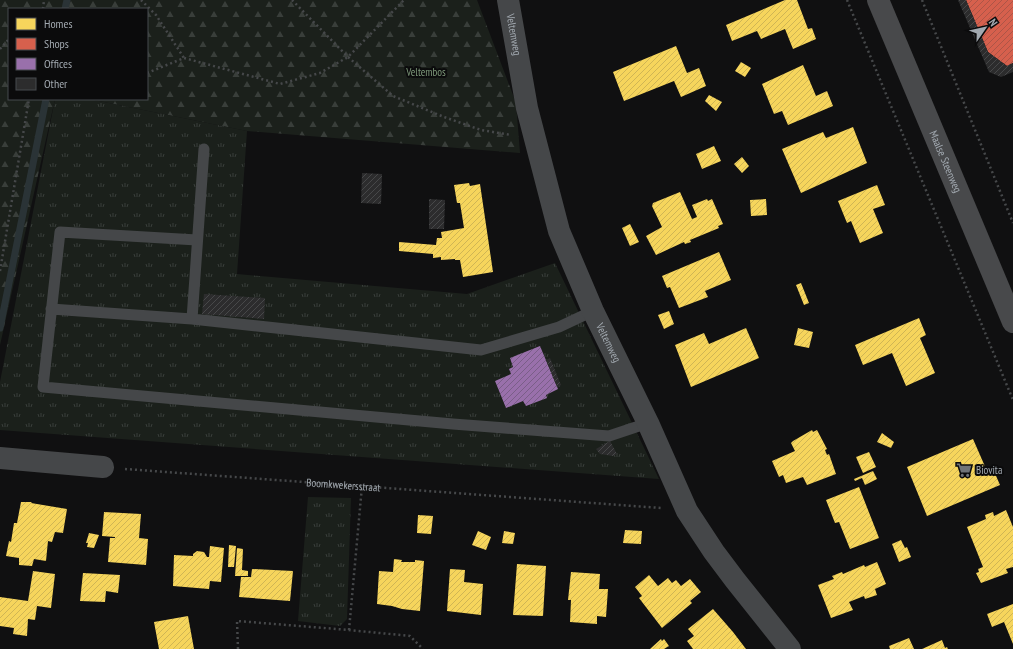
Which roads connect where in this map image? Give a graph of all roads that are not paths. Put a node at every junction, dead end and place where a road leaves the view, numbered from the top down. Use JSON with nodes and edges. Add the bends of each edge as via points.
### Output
{"nodes":[{"id":1,"x":508,"y":0,"type":"edge"},
{"id":2,"x":878,"y":0,"type":"edge"},
{"id":3,"x":204,"y":149,"type":"dead end"},
{"id":4,"x":197,"y":240,"type":"junction"},
{"id":5,"x":52,"y":309,"type":"junction"},
{"id":6,"x":593,"y":311,"type":"junction"},
{"id":7,"x":192,"y":319,"type":"junction"},
{"id":8,"x":1013,"y":322,"type":"edge"},
{"id":9,"x":648,"y":423,"type":"junction"},
{"id":10,"x":0,"y":458,"type":"edge"},
{"id":11,"x":103,"y":467,"type":"road end"},
{"id":12,"x":790,"y":649,"type":"edge"}],
"edges":[{"from":1,"to":6,"type":"street","name":"Veltemweg","via":[[527,108],[559,231]]},
{"from":2,"to":8,"type":"main road","name":"Maalse Steenweg"},
{"from":3,"to":4,"type":"lane"},
{"from":4,"to":5,"type":"lane","via":[[60,232]]},
{"from":4,"to":7,"type":"lane"},
{"from":5,"to":7,"type":"lane"},
{"from":5,"to":9,"type":"lane","via":[[43,387],[609,436]]},
{"from":6,"to":7,"type":"lane","via":[[559,327],[481,350]]},
{"from":6,"to":9,"type":"street","name":"Veltemweg"},
{"from":9,"to":12,"type":"street","name":"Veltemweg","via":[[687,511],[714,552]]},
{"from":10,"to":11,"type":"street"}]}
